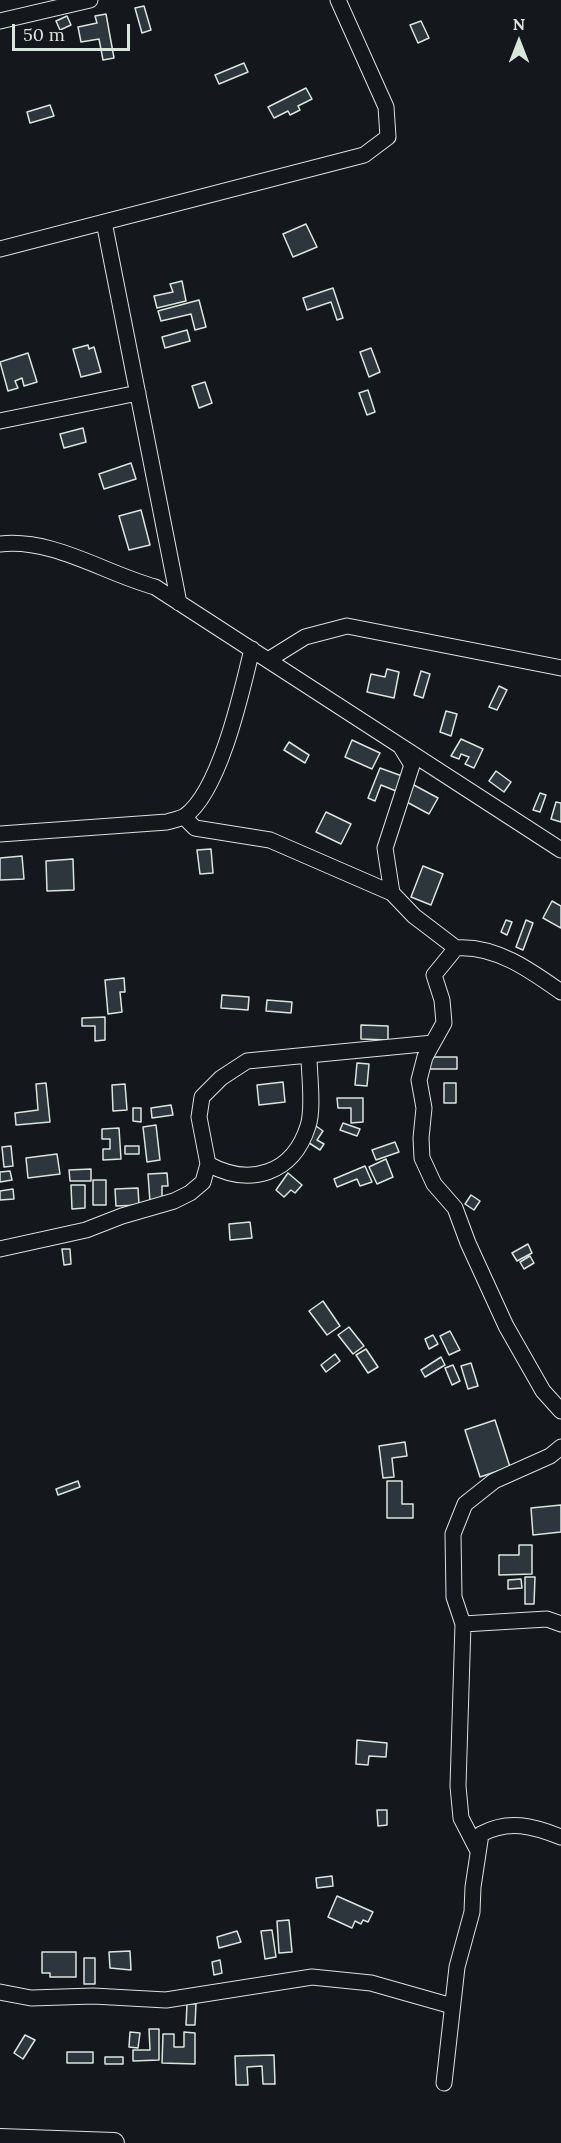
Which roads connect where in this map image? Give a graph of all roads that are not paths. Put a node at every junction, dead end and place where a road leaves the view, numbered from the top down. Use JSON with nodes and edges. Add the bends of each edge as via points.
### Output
{"nodes":[{"id":1,"x":90,"y":0,"type":"edge"},
{"id":2,"x":338,"y":0,"type":"edge"},
{"id":3,"x":0,"y":21,"type":"edge"},
{"id":4,"x":104,"y":222,"type":"junction"},
{"id":5,"x":0,"y":249,"type":"edge"},
{"id":6,"x":138,"y":393,"type":"junction"},
{"id":7,"x":0,"y":422,"type":"edge"},
{"id":8,"x":0,"y":544,"type":"edge"},
{"id":9,"x":179,"y":603,"type":"junction"},
{"id":10,"x":252,"y":649,"type":"junction"},
{"id":11,"x":268,"y":660,"type":"junction"},
{"id":12,"x":561,"y":668,"type":"edge"},
{"id":13,"x":401,"y":747,"type":"junction"},
{"id":14,"x":184,"y":816,"type":"junction"},
{"id":15,"x":0,"y":834,"type":"edge"},
{"id":16,"x":561,"y":850,"type":"edge"},
{"id":17,"x":392,"y":893,"type":"junction"},
{"id":18,"x":456,"y":948,"type":"junction"},
{"id":19,"x":561,"y":992,"type":"edge"},
{"id":20,"x":433,"y":1043,"type":"junction"},
{"id":21,"x":309,"y":1056,"type":"junction"},
{"id":22,"x":208,"y":1164,"type":"junction"},
{"id":23,"x":0,"y":1249,"type":"edge"},
{"id":24,"x":561,"y":1411,"type":"edge"},
{"id":25,"x":561,"y":1447,"type":"edge"},
{"id":26,"x":463,"y":1624,"type":"junction"},
{"id":27,"x":561,"y":1624,"type":"edge"},
{"id":28,"x":561,"y":1837,"type":"edge"},
{"id":29,"x":478,"y":1851,"type":"junction"},
{"id":30,"x":0,"y":1992,"type":"edge"},
{"id":31,"x":452,"y":2006,"type":"junction"},
{"id":32,"x":444,"y":2083,"type":"dead end"},
{"id":33,"x":0,"y":2139,"type":"edge"},
{"id":34,"x":114,"y":2143,"type":"edge"}],
"edges":[{"from":1,"to":3,"type":"street"},
{"from":2,"to":4,"type":"street","via":[[386,107],[388,137],[364,155]]},
{"from":4,"to":5,"type":"street"},
{"from":4,"to":6,"type":"street"},
{"from":6,"to":7,"type":"street"},
{"from":6,"to":9,"type":"street"},
{"from":8,"to":9,"type":"street","via":[[37,545],[155,587]]},
{"from":9,"to":10,"type":"street"},
{"from":10,"to":11,"type":"street"},
{"from":10,"to":14,"type":"street","via":[[233,727],[202,798]]},
{"from":11,"to":12,"type":"street","via":[[305,637],[347,626]]},
{"from":11,"to":13,"type":"street"},
{"from":13,"to":16,"type":"street"},
{"from":13,"to":17,"type":"street","via":[[412,765],[385,848]]},
{"from":14,"to":15,"type":"street","via":[[167,822]]},
{"from":14,"to":17,"type":"street","via":[[195,828],[270,840]]},
{"from":17,"to":18,"type":"street","via":[[414,916]]},
{"from":18,"to":19,"type":"street","via":[[492,952]]},
{"from":18,"to":20,"type":"street","via":[[434,975],[444,1023]]},
{"from":20,"to":21,"type":"street"},
{"from":20,"to":24,"type":"street","via":[[419,1080],[424,1108],[422,1158],[434,1184],[455,1208],[506,1326],[543,1391]]},
{"from":21,"to":22,"type":"street","via":[[247,1061],[202,1096],[199,1117]]},
{"from":21,"to":22,"type":"street","via":[[309,1125],[295,1152],[275,1170],[249,1177],[226,1174]]},
{"from":22,"to":23,"type":"street","via":[[203,1182],[174,1201],[75,1233]]},
{"from":25,"to":26,"type":"street","via":[[550,1456],[494,1481],[465,1504],[453,1534],[454,1597]]},
{"from":26,"to":27,"type":"street","via":[[548,1619]]},
{"from":26,"to":29,"type":"street","via":[[458,1786],[461,1818]]},
{"from":28,"to":29,"type":"street","via":[[536,1827],[510,1824],[481,1834]]},
{"from":29,"to":31,"type":"street","via":[[472,1912],[457,1967]]},
{"from":30,"to":31,"type":"street","via":[[31,1998],[166,2000],[312,1977],[371,1983]]},
{"from":31,"to":32,"type":"street"},
{"from":33,"to":34,"type":"street"}]}
